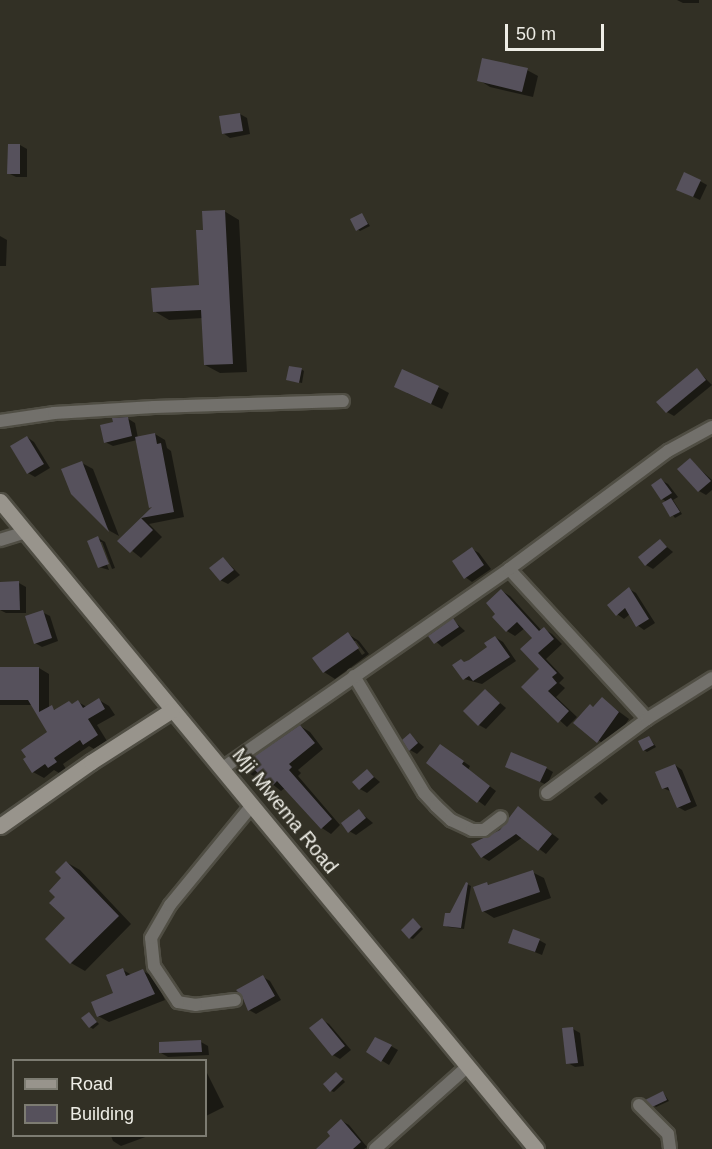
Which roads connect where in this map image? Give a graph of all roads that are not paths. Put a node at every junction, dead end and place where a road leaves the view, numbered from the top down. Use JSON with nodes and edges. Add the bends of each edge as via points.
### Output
{"nodes":[{"id":1,"x":343,"y":401,"type":"dead end"},
{"id":2,"x":0,"y":421,"type":"edge"},
{"id":3,"x":712,"y":427,"type":"edge"},
{"id":4,"x":0,"y":501,"type":"edge"},
{"id":5,"x":27,"y":532,"type":"junction"},
{"id":6,"x":0,"y":540,"type":"edge"},
{"id":7,"x":509,"y":569,"type":"junction"},
{"id":8,"x":354,"y":676,"type":"junction"},
{"id":9,"x":712,"y":678,"type":"edge"},
{"id":10,"x":172,"y":710,"type":"junction"},
{"id":11,"x":647,"y":719,"type":"junction"},
{"id":12,"x":223,"y":768,"type":"junction"},
{"id":13,"x":547,"y":794,"type":"dead end"},
{"id":14,"x":252,"y":806,"type":"junction"},
{"id":15,"x":501,"y":818,"type":"dead end"},
{"id":16,"x":0,"y":826,"type":"edge"},
{"id":17,"x":235,"y":1000,"type":"dead end"},
{"id":18,"x":468,"y":1066,"type":"junction"},
{"id":19,"x":639,"y":1105,"type":"dead end"},
{"id":20,"x":375,"y":1149,"type":"edge"},
{"id":21,"x":536,"y":1149,"type":"edge"},
{"id":22,"x":670,"y":1149,"type":"edge"}],
"edges":[{"from":1,"to":2,"type":"street","via":[[154,407],[54,413]]},
{"from":3,"to":7,"type":"street","via":[[668,451]]},
{"from":4,"to":5,"type":"main road","name":"Mji Mwema Road"},
{"from":5,"to":6,"type":"street"},
{"from":5,"to":10,"type":"main road","name":"Mji Mwema Road"},
{"from":7,"to":8,"type":"street"},
{"from":7,"to":11,"type":"street"},
{"from":8,"to":12,"type":"street"},
{"from":8,"to":15,"type":"street","via":[[424,793],[436,806],[451,820],[472,830],[484,830]]},
{"from":9,"to":11,"type":"street"},
{"from":10,"to":12,"type":"main road","name":"Mji Mwema Road"},
{"from":10,"to":16,"type":"main road"},
{"from":11,"to":13,"type":"street"},
{"from":12,"to":14,"type":"main road","name":"Mji Mwema Road"},
{"from":14,"to":17,"type":"street","via":[[170,905],[152,938],[154,966],[178,1002],[196,1005]]},
{"from":14,"to":18,"type":"main road","name":"Mji Mwema Road"},
{"from":18,"to":20,"type":"street"},
{"from":18,"to":21,"type":"main road","name":"Mji Mwema Road"},
{"from":19,"to":22,"type":"street","via":[[668,1134]]}]}
